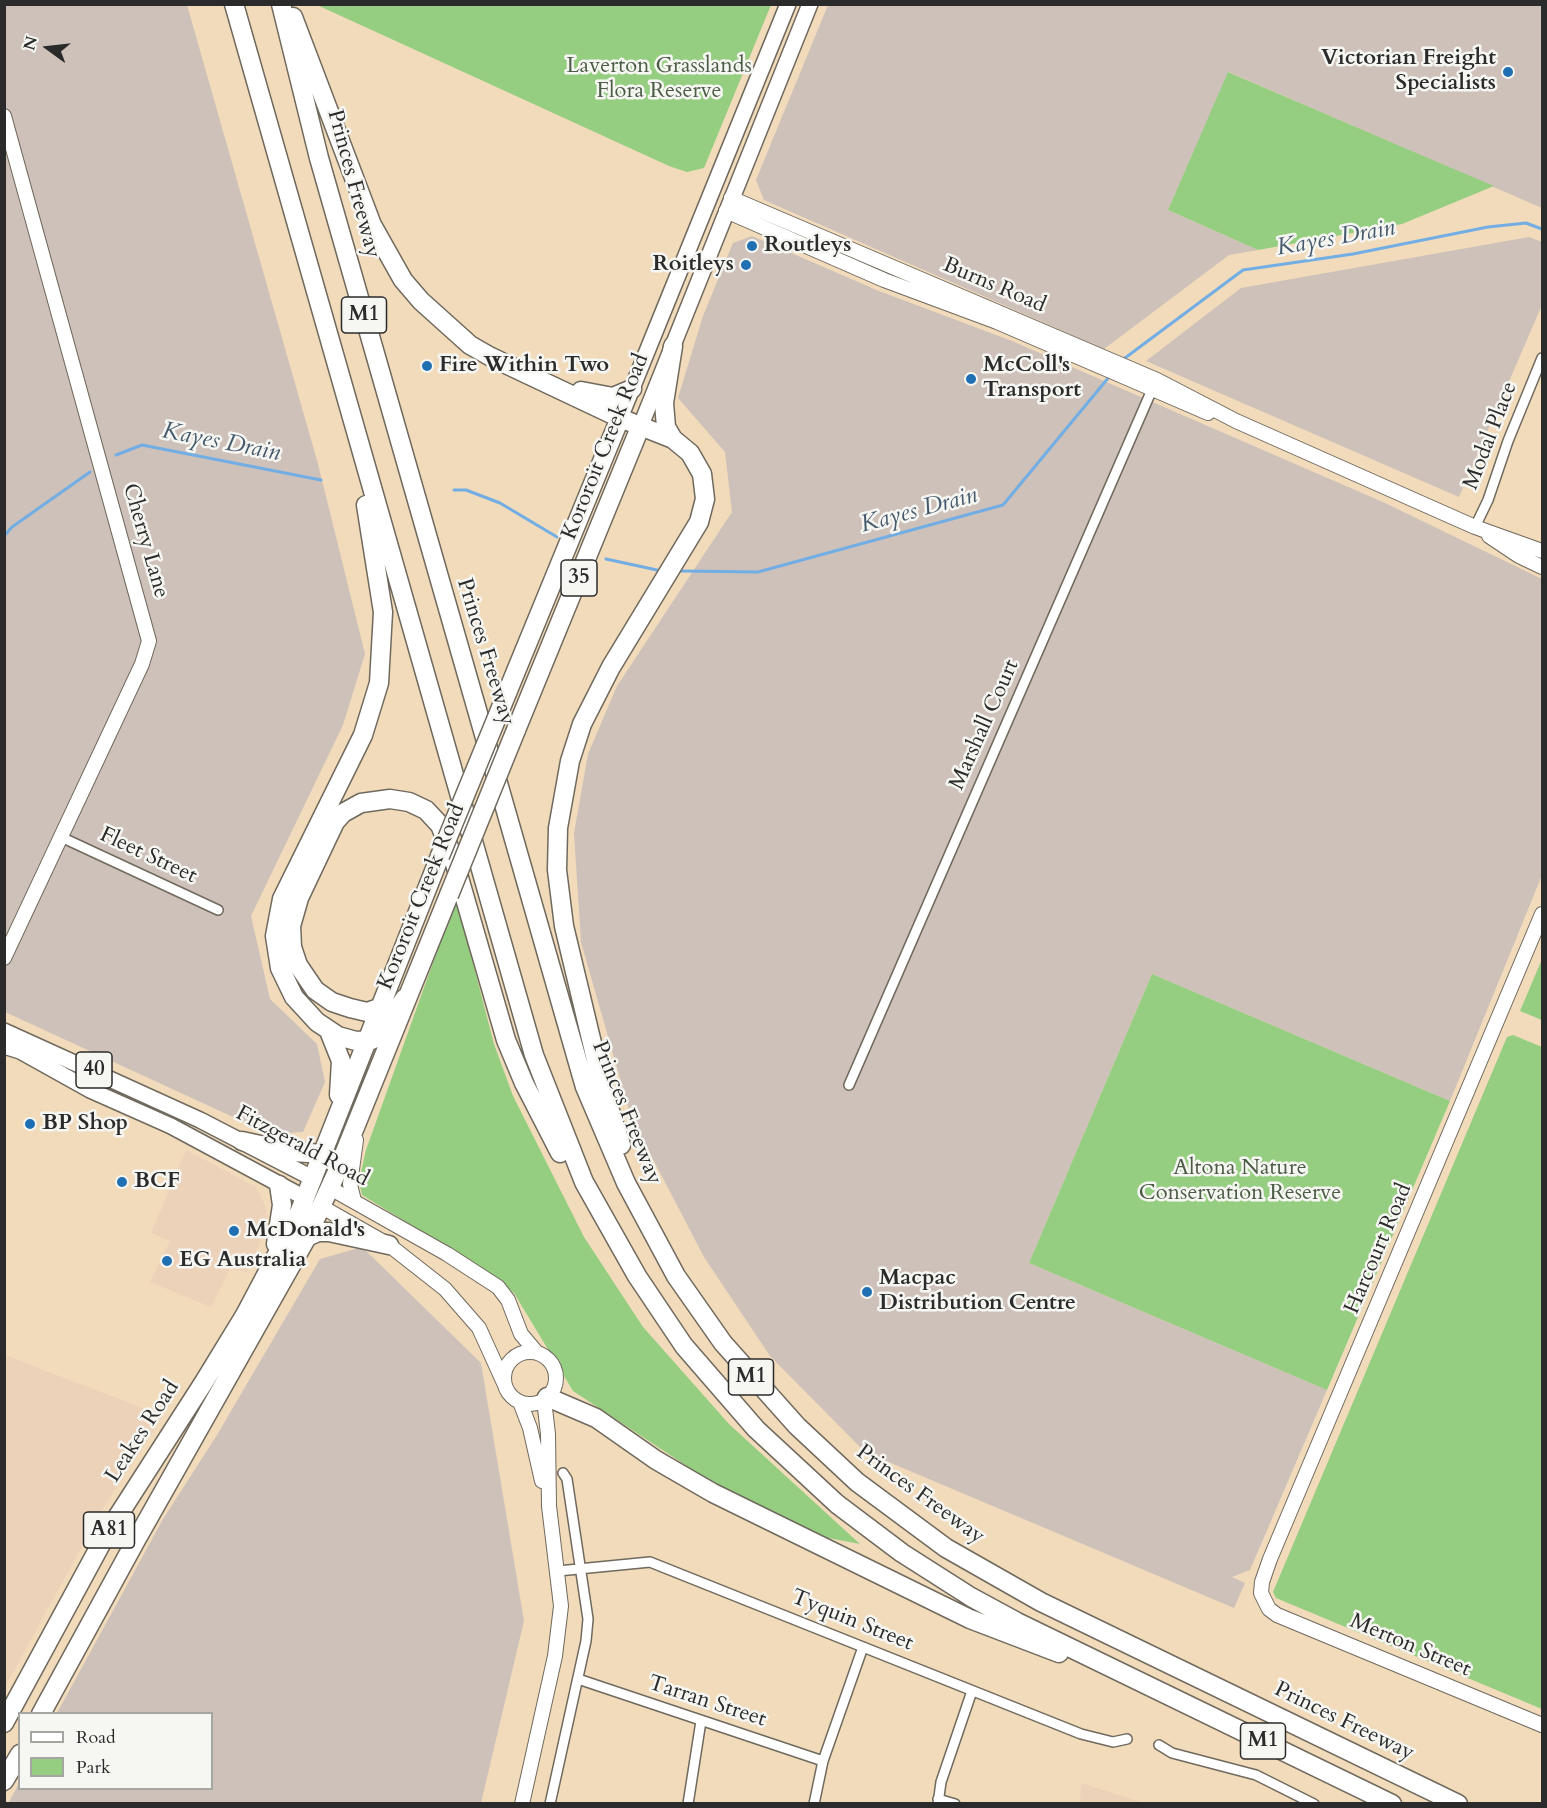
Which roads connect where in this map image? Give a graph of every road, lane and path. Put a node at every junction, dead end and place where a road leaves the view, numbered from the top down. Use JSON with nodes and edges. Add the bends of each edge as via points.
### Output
{"nodes":[{"id":1,"x":234,"y":4,"type":"edge"},
{"id":2,"x":281,"y":4,"type":"edge"},
{"id":3,"x":287,"y":4,"type":"edge"},
{"id":4,"x":788,"y":4,"type":"edge"},
{"id":5,"x":810,"y":4,"type":"edge"},
{"id":6,"x":4,"y":116,"type":"edge"},
{"id":7,"x":274,"y":146,"type":"junction"},
{"id":8,"x":710,"y":196,"type":"junction"},
{"id":9,"x":729,"y":205,"type":"junction"},
{"id":10,"x":794,"y":225,"type":"junction"},
{"id":11,"x":783,"y":236,"type":"junction"},
{"id":12,"x":966,"y":304,"type":"junction"},
{"id":13,"x":673,"y":346,"type":"junction"},
{"id":14,"x":1542,"y":358,"type":"edge"},
{"id":15,"x":547,"y":385,"type":"junction"},
{"id":16,"x":1154,"y":385,"type":"junction"},
{"id":17,"x":632,"y":388,"type":"junction"},
{"id":18,"x":620,"y":418,"type":"junction"},
{"id":19,"x":641,"y":425,"type":"junction"},
{"id":20,"x":673,"y":439,"type":"junction"},
{"id":21,"x":1474,"y":527,"type":"junction"},
{"id":22,"x":1542,"y":550,"type":"edge"},
{"id":23,"x":1542,"y":567,"type":"edge"},
{"id":24,"x":61,"y":837,"type":"junction"},
{"id":25,"x":218,"y":910,"type":"dead end"},
{"id":26,"x":1542,"y":914,"type":"edge"},
{"id":27,"x":4,"y":958,"type":"edge"},
{"id":28,"x":405,"y":998,"type":"junction"},
{"id":29,"x":378,"y":1008,"type":"junction"},
{"id":30,"x":4,"y":1031,"type":"edge"},
{"id":31,"x":329,"y":1031,"type":"junction"},
{"id":32,"x":366,"y":1041,"type":"junction"},
{"id":33,"x":4,"y":1046,"type":"edge"},
{"id":34,"x":849,"y":1085,"type":"dead end"},
{"id":35,"x":336,"y":1118,"type":"junction"},
{"id":36,"x":358,"y":1120,"type":"junction"},
{"id":37,"x":242,"y":1141,"type":"junction"},
{"id":38,"x":324,"y":1154,"type":"junction"},
{"id":39,"x":314,"y":1179,"type":"junction"},
{"id":40,"x":279,"y":1185,"type":"junction"},
{"id":41,"x":330,"y":1188,"type":"junction"},
{"id":42,"x":305,"y":1198,"type":"junction"},
{"id":43,"x":354,"y":1201,"type":"junction"},
{"id":44,"x":322,"y":1207,"type":"junction"},
{"id":45,"x":307,"y":1237,"type":"junction"},
{"id":46,"x":389,"y":1245,"type":"junction"},
{"id":47,"x":665,"y":1256,"type":"junction"},
{"id":48,"x":272,"y":1263,"type":"junction"},
{"id":49,"x":667,"y":1322,"type":"junction"},
{"id":50,"x":537,"y":1353,"type":"junction"},
{"id":51,"x":504,"y":1383,"type":"junction"},
{"id":52,"x":545,"y":1399,"type":"junction"},
{"id":53,"x":520,"y":1402,"type":"junction"},
{"id":54,"x":563,"y":1473,"type":"dead end"},
{"id":55,"x":549,"y":1506,"type":"junction"},
{"id":56,"x":580,"y":1569,"type":"junction"},
{"id":57,"x":558,"y":1571,"type":"junction"},
{"id":58,"x":1264,"y":1602,"type":"joint"},
{"id":59,"x":863,"y":1647,"type":"junction"},
{"id":60,"x":578,"y":1679,"type":"junction"},
{"id":61,"x":1134,"y":1679,"type":"junction"},
{"id":62,"x":972,"y":1691,"type":"junction"},
{"id":63,"x":42,"y":1712,"type":"edge"},
{"id":64,"x":701,"y":1721,"type":"junction"},
{"id":65,"x":4,"y":1723,"type":"edge"},
{"id":66,"x":1542,"y":1725,"type":"edge"},
{"id":67,"x":1127,"y":1739,"type":"dead end"},
{"id":68,"x":1159,"y":1745,"type":"dead end"},
{"id":69,"x":18,"y":1757,"type":"edge"},
{"id":70,"x":824,"y":1761,"type":"junction"},
{"id":71,"x":4,"y":1781,"type":"edge"},
{"id":72,"x":938,"y":1801,"type":"edge"},
{"id":73,"x":522,"y":1803,"type":"edge"},
{"id":74,"x":550,"y":1803,"type":"edge"},
{"id":75,"x":688,"y":1803,"type":"edge"},
{"id":76,"x":814,"y":1803,"type":"edge"},
{"id":77,"x":955,"y":1803,"type":"edge"},
{"id":78,"x":1314,"y":1803,"type":"edge"},
{"id":79,"x":1392,"y":1803,"type":"edge"},
{"id":80,"x":1458,"y":1803,"type":"edge"}],
"edges":[{"from":1,"to":7,"type":"highway","number":"M1"},
{"from":2,"to":47,"type":"highway","name":"Princes Freeway","number":"M1","via":[[322,169],[585,1087],[612,1153]]},
{"from":3,"to":15,"type":"highway","via":[[359,195],[403,280],[435,316],[470,345]]},
{"from":4,"to":8,"type":"main road","name":"Kororoit Creek Road","number":"35"},
{"from":5,"to":9,"type":"main road","name":"Kororoit Creek Road","number":"35"},
{"from":6,"to":24,"type":"street","name":"Cherry Lane","via":[[149,641],[142,664]]},
{"from":7,"to":31,"type":"highway","via":[[366,502],[383,612],[382,664],[366,729],[285,892],[276,923],[277,954],[286,983],[304,1011]]},
{"from":7,"to":49,"type":"highway","number":"M1","via":[[534,1055],[584,1182]]},
{"from":8,"to":9,"type":"main road"},
{"from":8,"to":17,"type":"main road","name":"Kororoit Creek Road","number":"35"},
{"from":9,"to":10,"type":"street","name":"Burns Road"},
{"from":9,"to":11,"type":"street","name":"Burns Road"},
{"from":9,"to":13,"type":"main road","name":"Kororoit Creek Road","number":"35"},
{"from":10,"to":11,"type":"street"},
{"from":10,"to":12,"type":"street","name":"Burns Road"},
{"from":11,"to":12,"type":"street","name":"Burns Road","via":[[884,280]]},
{"from":12,"to":16,"type":"street","name":"Burns Road"},
{"from":13,"to":19,"type":"main road","name":"Kororoit Creek Road","number":"35"},
{"from":13,"to":20,"type":"highway","via":[[664,418]]},
{"from":14,"to":21,"type":"street","name":"Modal Place"},
{"from":15,"to":17,"type":"highway","via":[[608,396]]},
{"from":15,"to":18,"type":"highway"},
{"from":16,"to":21,"type":"street","name":"Burns Road"},
{"from":16,"to":34,"type":"street","name":"Marshall Court"},
{"from":17,"to":18,"type":"main road","name":"Kororoit Creek Road","number":"35"},
{"from":18,"to":19,"type":"highway"},
{"from":18,"to":29,"type":"highway","name":"Kororoit Creek Road","number":"35","bridge":true},
{"from":19,"to":20,"type":"highway"},
{"from":19,"to":28,"type":"highway","name":"Kororoit Creek Road","number":"35","bridge":true},
{"from":20,"to":47,"type":"highway","via":[[690,453],[702,474],[704,510],[693,535],[591,705],[570,761],[558,845],[564,926],[600,1078],[623,1150]]},
{"from":21,"to":22,"type":"street","name":"Burns Road"},
{"from":21,"to":23,"type":"street","name":"Burns Road"},
{"from":24,"to":25,"type":"street","name":"Fleet Street"},
{"from":24,"to":27,"type":"street","name":"Cherry Lane"},
{"from":26,"to":58,"type":"street","name":"Harcourt Road","via":[[1270,1559],[1262,1582]]},
{"from":28,"to":32,"type":"highway","via":[[381,1032]]},
{"from":28,"to":36,"type":"highway","name":"Kororoit Creek Road","number":"35"},
{"from":29,"to":32,"type":"highway","name":"Kororoit Creek Road","number":"35"},
{"from":29,"to":49,"type":"highway","via":[[367,1012],[350,1008],[315,990],[298,965],[291,926],[299,898],[335,822],[362,803],[390,799],[426,810],[441,825],[501,1022],[524,1083],[587,1201]]},
{"from":30,"to":37,"type":"main road","name":"Fitzgerald Road","number":"40"},
{"from":31,"to":32,"type":"highway","via":[[346,1039]]},
{"from":31,"to":35,"type":"highway","via":[[341,1061]]},
{"from":32,"to":35,"type":"highway","name":"Kororoit Creek Road","number":"35"},
{"from":33,"to":40,"type":"main road","name":"Fitzgerald Road","number":"40","via":[[171,1126]]},
{"from":35,"to":38,"type":"highway","name":"Kororoit Creek Road","number":"35"},
{"from":36,"to":41,"type":"highway","name":"Kororoit Creek Road","number":"35"},
{"from":36,"to":43,"type":"street","via":[[350,1184]]},
{"from":37,"to":38,"type":"highway","via":[[292,1152]]},
{"from":37,"to":39,"type":"main road","name":"Fitzgerald Road","number":"40"},
{"from":38,"to":39,"type":"highway","name":"Kororoit Creek Road","number":"35"},
{"from":39,"to":41,"type":"highway","name":"Fitzgerald Road"},
{"from":39,"to":42,"type":"highway","name":"Kororoit Creek Road"},
{"from":40,"to":42,"type":"main road","name":"Fitzgerald Road","number":"40"},
{"from":40,"to":48,"type":"highway","via":[[282,1205]]},
{"from":41,"to":43,"type":"street","name":"Fitzgerald Road"},
{"from":41,"to":44,"type":"highway","name":"Kororoit Creek Road"},
{"from":42,"to":44,"type":"highway","name":"Fitzgerald Road"},
{"from":42,"to":48,"type":"highway","name":"Leakes Road","number":"A81"},
{"from":43,"to":50,"type":"street","name":"Fitzgerald Road","via":[[498,1287],[508,1300],[521,1334]]},
{"from":44,"to":45,"type":"highway","name":"Leakes Road","number":"A81"},
{"from":44,"to":46,"type":"street","name":"Fitzgerald Road"},
{"from":45,"to":46,"type":"highway","via":[[329,1232]]},
{"from":45,"to":63,"type":"highway","name":"Leakes Road","number":"A81"},
{"from":46,"to":51,"type":"street","name":"Fitzgerald Road","via":[[456,1299],[479,1328]]},
{"from":47,"to":80,"type":"highway","name":"Princes Freeway","number":"M1","via":[[723,1343],[771,1399],[857,1482],[923,1532],[1041,1602]]},
{"from":48,"to":65,"type":"highway","name":"Leakes Road","number":"A81","via":[[204,1382],[107,1533]]},
{"from":49,"to":61,"type":"highway","number":"M1","via":[[756,1429],[857,1520],[971,1597]]},
{"from":50,"to":51,"type":"street","via":[[524,1353],[512,1359],[505,1370]]},
{"from":50,"to":52,"type":"street","via":[[550,1363],[555,1374],[554,1387]]},
{"from":51,"to":53,"type":"street","via":[[510,1395]]},
{"from":52,"to":53,"type":"street","via":[[532,1404]]},
{"from":52,"to":55,"type":"street"},
{"from":52,"to":61,"type":"highway","via":[[596,1418],[713,1493],[936,1602],[1032,1644]]},
{"from":53,"to":55,"type":"street"},
{"from":54,"to":56,"type":"street"},
{"from":55,"to":57,"type":"street"},
{"from":56,"to":57,"type":"street","name":"Tyquin Street"},
{"from":56,"to":59,"type":"street","name":"Tyquin Street","via":[[650,1562]]},
{"from":56,"to":60,"type":"street","via":[[588,1619]]},
{"from":57,"to":73,"type":"street","via":[[559,1631]]},
{"from":58,"to":66,"type":"street","name":"Merton Street","via":[[1277,1615]]},
{"from":59,"to":62,"type":"street","name":"Tyquin Street"},
{"from":59,"to":70,"type":"street"},
{"from":60,"to":64,"type":"street","name":"Tarran Street"},
{"from":60,"to":74,"type":"street"},
{"from":61,"to":79,"type":"highway","number":"M1"},
{"from":62,"to":67,"type":"street","name":"Tyquin Street","via":[[1081,1734],[1113,1742]]},
{"from":62,"to":72,"type":"street"},
{"from":64,"to":70,"type":"street","name":"Tarran Street"},
{"from":64,"to":75,"type":"street"},
{"from":68,"to":78,"type":"street","via":[[1172,1753],[1256,1775]]},
{"from":69,"to":71,"type":"highway"},
{"from":70,"to":76,"type":"street"},
{"from":72,"to":77,"type":"street"}]}
